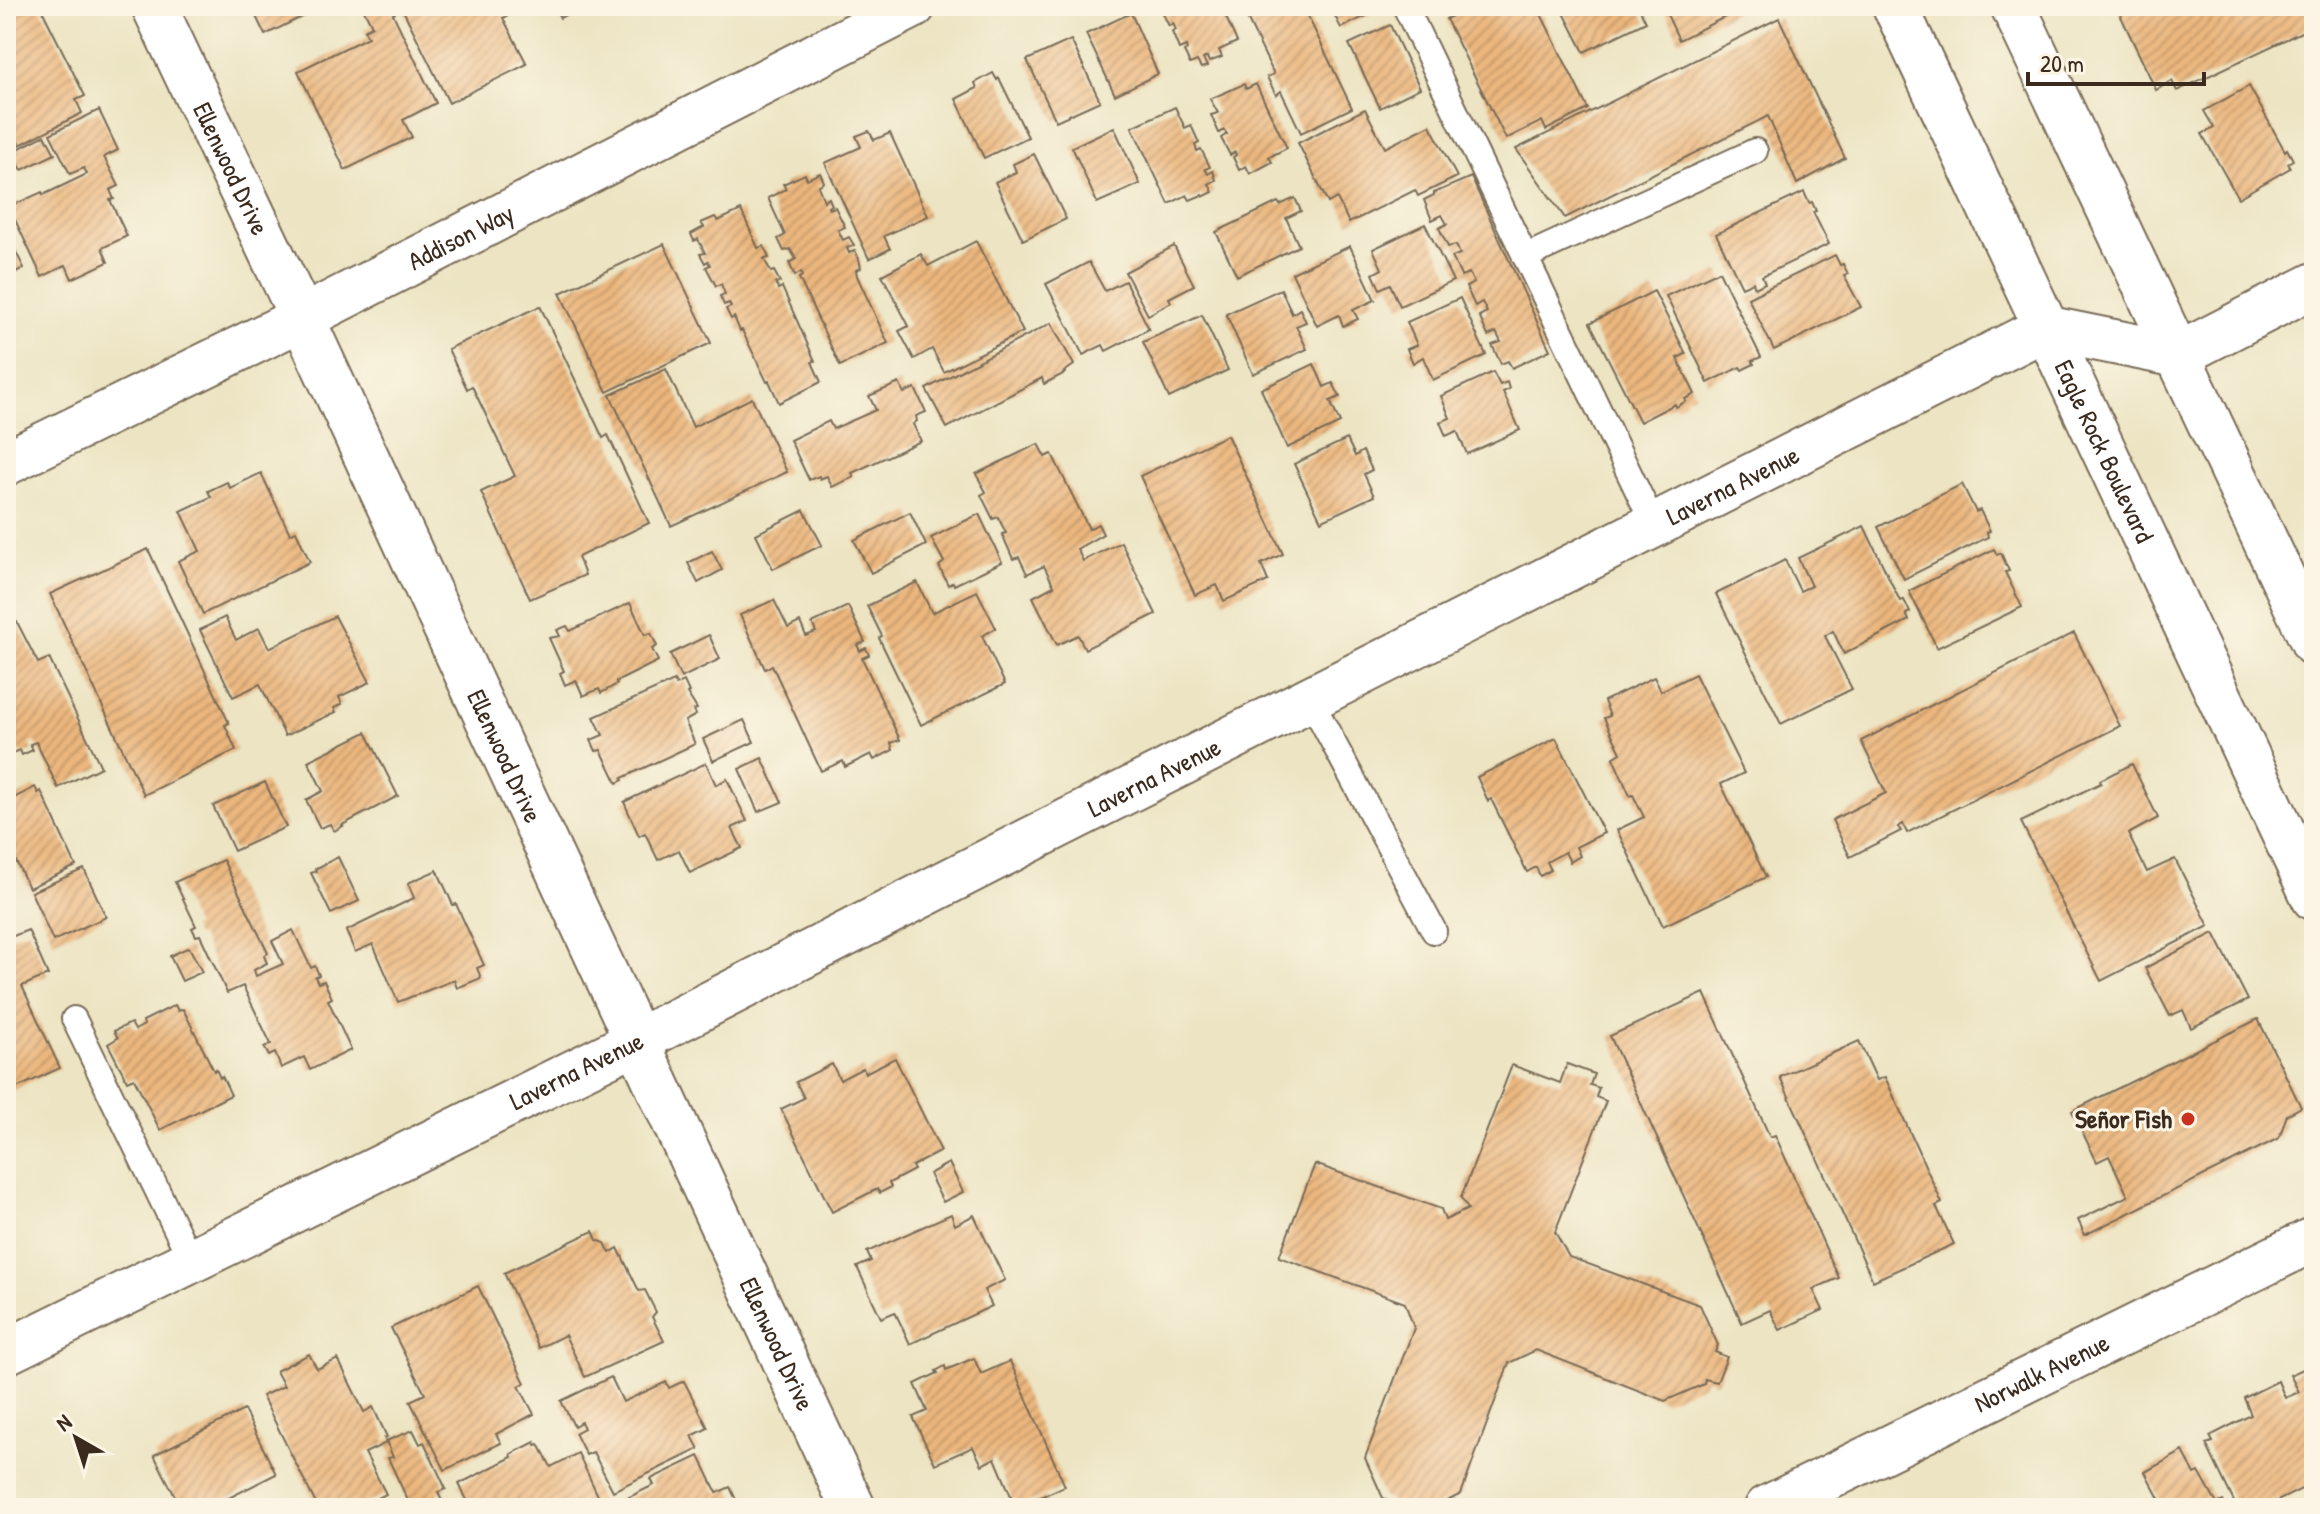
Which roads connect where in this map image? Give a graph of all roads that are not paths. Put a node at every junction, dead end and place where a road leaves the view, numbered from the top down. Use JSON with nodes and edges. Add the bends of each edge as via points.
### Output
{"nodes":[{"id":1,"x":154,"y":6,"type":"edge"},
{"id":2,"x":913,"y":6,"type":"edge"},
{"id":3,"x":1405,"y":6,"type":"edge"},
{"id":4,"x":1895,"y":6,"type":"edge"},
{"id":5,"x":2013,"y":6,"type":"edge"},
{"id":6,"x":865,"y":17,"type":"edge"},
{"id":7,"x":1755,"y":151,"type":"dead end"},
{"id":8,"x":1525,"y":257,"type":"junction"},
{"id":9,"x":2314,"y":285,"type":"edge"},
{"id":10,"x":302,"y":318,"type":"junction"},
{"id":11,"x":2045,"y":328,"type":"junction"},
{"id":12,"x":2178,"y":355,"type":"junction"},
{"id":13,"x":6,"y":463,"type":"edge"},
{"id":14,"x":1654,"y":525,"type":"junction"},
{"id":15,"x":2314,"y":644,"type":"edge"},
{"id":16,"x":1310,"y":699,"type":"junction"},
{"id":17,"x":2314,"y":898,"type":"edge"},
{"id":18,"x":1434,"y":931,"type":"dead end"},
{"id":19,"x":74,"y":1019,"type":"dead end"},
{"id":20,"x":635,"y":1042,"type":"junction"},
{"id":21,"x":2314,"y":1239,"type":"edge"},
{"id":22,"x":191,"y":1260,"type":"junction"},
{"id":23,"x":6,"y":1352,"type":"edge"},
{"id":24,"x":853,"y":1508,"type":"edge"},
{"id":25,"x":1767,"y":1508,"type":"edge"}],
"edges":[{"from":1,"to":10,"type":"street","name":"Ellenwood Drive"},
{"from":2,"to":6,"type":"street","name":"Addison Way"},
{"from":3,"to":8,"type":"lane"},
{"from":4,"to":11,"type":"street","name":"Eagle Rock Boulevard"},
{"from":5,"to":12,"type":"street"},
{"from":6,"to":10,"type":"street","name":"Addison Way"},
{"from":7,"to":8,"type":"lane"},
{"from":8,"to":14,"type":"lane"},
{"from":9,"to":12,"type":"street"},
{"from":10,"to":13,"type":"street","name":"Addison Way"},
{"from":10,"to":20,"type":"street","name":"Ellenwood Drive"},
{"from":11,"to":12,"type":"street"},
{"from":11,"to":14,"type":"street","name":"Laverna Avenue"},
{"from":11,"to":17,"type":"street","name":"Eagle Rock Boulevard"},
{"from":12,"to":15,"type":"street"},
{"from":14,"to":16,"type":"street","name":"Laverna Avenue"},
{"from":16,"to":18,"type":"lane"},
{"from":16,"to":20,"type":"street","name":"Laverna Avenue"},
{"from":19,"to":22,"type":"lane"},
{"from":20,"to":22,"type":"street","name":"Laverna Avenue"},
{"from":20,"to":24,"type":"street","name":"Ellenwood Drive"},
{"from":21,"to":25,"type":"street","name":"Norwalk Avenue"},
{"from":22,"to":23,"type":"street","name":"Laverna Avenue"}]}
